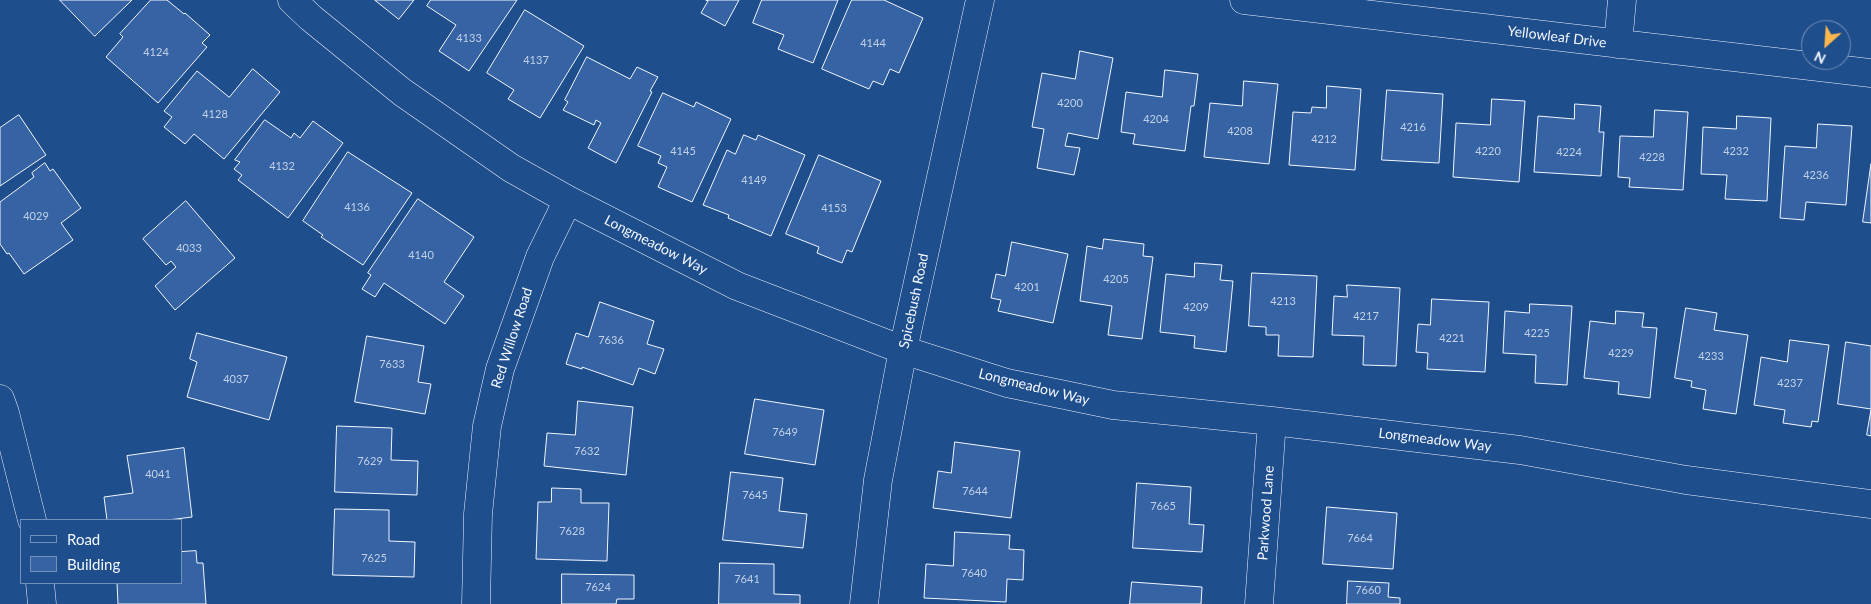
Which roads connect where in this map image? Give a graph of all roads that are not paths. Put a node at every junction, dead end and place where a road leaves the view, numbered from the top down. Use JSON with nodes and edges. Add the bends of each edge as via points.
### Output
{"nodes":[{"id":1,"x":292,"y":0,"type":"edge"},
{"id":2,"x":980,"y":0,"type":"edge"},
{"id":3,"x":1244,"y":0,"type":"edge"},
{"id":4,"x":1622,"y":0,"type":"edge"},
{"id":5,"x":1618,"y":44,"type":"junction"},
{"id":6,"x":1871,"y":74,"type":"edge"},
{"id":7,"x":568,"y":200,"type":"junction"},
{"id":8,"x":903,"y":350,"type":"junction"},
{"id":9,"x":0,"y":399,"type":"edge"},
{"id":10,"x":1272,"y":421,"type":"junction"},
{"id":11,"x":1871,"y":504,"type":"edge"},
{"id":12,"x":32,"y":519,"type":"edge"},
{"id":13,"x":40,"y":584,"type":"edge"},
{"id":14,"x":42,"y":604,"type":"edge"},
{"id":15,"x":476,"y":604,"type":"edge"},
{"id":16,"x":864,"y":604,"type":"edge"},
{"id":17,"x":1259,"y":604,"type":"edge"}],
"edges":[{"from":1,"to":7,"type":"street","name":"Longmeadow Way","via":[[402,92],[511,168]]},
{"from":2,"to":8,"type":"street","name":"Spicebush Road"},
{"from":3,"to":5,"type":"street","name":"Yellowleaf Drive"},
{"from":4,"to":5,"type":"street"},
{"from":5,"to":6,"type":"street","name":"Yellowleaf Drive"},
{"from":7,"to":8,"type":"street","name":"Longmeadow Way","via":[[737,286]]},
{"from":7,"to":15,"type":"street","name":"Red Willow Road","via":[[540,257],[500,369],[486,426],[478,514]]},
{"from":8,"to":10,"type":"street","name":"Longmeadow Way","via":[[1007,383],[1113,406]]},
{"from":8,"to":16,"type":"street","name":"Spicebush Road","via":[[878,480]]},
{"from":9,"to":12,"type":"street"},
{"from":10,"to":11,"type":"street","name":"Longmeadow Way","via":[[1520,450],[1686,480]]},
{"from":10,"to":17,"type":"street","name":"Parkwood Lane"},
{"from":13,"to":14,"type":"street"}]}
